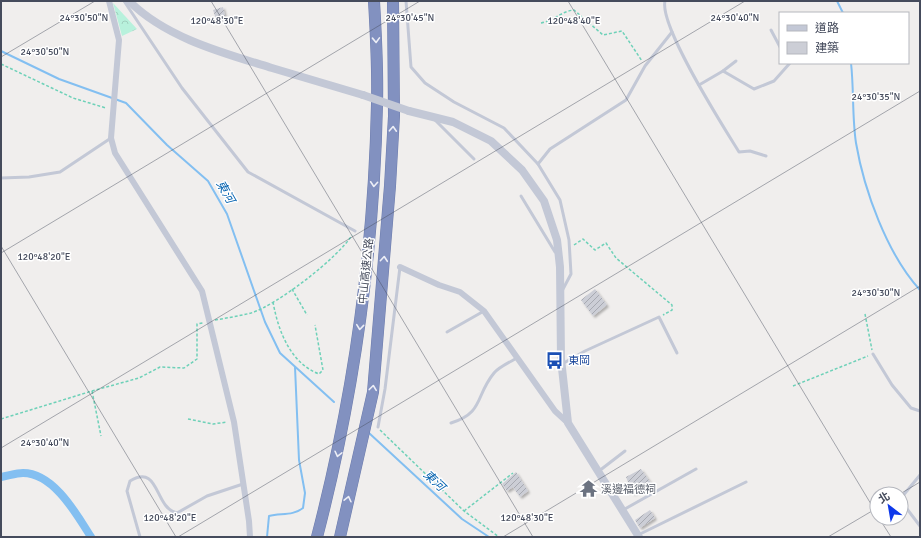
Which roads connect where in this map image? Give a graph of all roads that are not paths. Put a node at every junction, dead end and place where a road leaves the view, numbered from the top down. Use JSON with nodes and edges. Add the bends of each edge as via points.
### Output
{"nodes":[{"id":1,"x":109,"y":1,"type":"edge"},
{"id":2,"x":124,"y":1,"type":"edge"},
{"id":3,"x":129,"y":1,"type":"edge"},
{"id":4,"x":374,"y":1,"type":"edge"},
{"id":5,"x":393,"y":1,"type":"edge"},
{"id":6,"x":406,"y":1,"type":"edge"},
{"id":7,"x":665,"y":1,"type":"edge"},
{"id":8,"x":770,"y":30,"type":"dead end"},
{"id":9,"x":672,"y":32,"type":"junction"},
{"id":10,"x":779,"y":45,"type":"edge"},
{"id":11,"x":736,"y":61,"type":"dead end"},
{"id":12,"x":788,"y":64,"type":"edge"},
{"id":13,"x":723,"y":71,"type":"junction"},
{"id":14,"x":699,"y":85,"type":"junction"},
{"id":15,"x":430,"y":116,"type":"junction"},
{"id":16,"x":111,"y":138,"type":"junction"},
{"id":17,"x":766,"y":156,"type":"dead end"},
{"id":18,"x":474,"y":159,"type":"dead end"},
{"id":19,"x":538,"y":164,"type":"junction"},
{"id":20,"x":1,"y":178,"type":"edge"},
{"id":21,"x":521,"y":196,"type":"dead end"},
{"id":22,"x":354,"y":231,"type":"road end"},
{"id":23,"x":560,"y":260,"type":"junction"},
{"id":24,"x":400,"y":267,"type":"joint"},
{"id":25,"x":561,"y":294,"type":"junction"},
{"id":26,"x":484,"y":311,"type":"junction"},
{"id":27,"x":448,"y":332,"type":"dead end"},
{"id":28,"x":677,"y":353,"type":"dead end"},
{"id":29,"x":873,"y":354,"type":"road end"},
{"id":30,"x":517,"y":358,"type":"junction"},
{"id":31,"x":561,"y":364,"type":"junction"},
{"id":32,"x":920,"y":411,"type":"edge"},
{"id":33,"x":450,"y":423,"type":"dead end"},
{"id":34,"x":568,"y":423,"type":"junction"},
{"id":35,"x":378,"y":427,"type":"road end"},
{"id":36,"x":625,"y":451,"type":"dead end"},
{"id":37,"x":696,"y":469,"type":"dead end"},
{"id":38,"x":598,"y":471,"type":"junction"},
{"id":39,"x":920,"y":475,"type":"edge"},
{"id":40,"x":746,"y":482,"type":"dead end"},
{"id":41,"x":244,"y":484,"type":"junction"},
{"id":42,"x":909,"y":488,"type":"edge"},
{"id":43,"x":622,"y":510,"type":"junction"},
{"id":44,"x":909,"y":512,"type":"edge"},
{"id":45,"x":920,"y":526,"type":"edge"},
{"id":46,"x":638,"y":536,"type":"edge"},
{"id":47,"x":140,"y":537,"type":"edge"},
{"id":48,"x":250,"y":537,"type":"edge"},
{"id":49,"x":317,"y":537,"type":"edge"},
{"id":50,"x":340,"y":537,"type":"edge"}],
"edges":[{"from":1,"to":16,"type":"street","via":[[119,40]]},
{"from":2,"to":22,"type":"lane","via":[[182,88],[248,172]]},
{"from":3,"to":15,"type":"street","bridge":true,"via":[[137,9],[178,35],[243,59]]},
{"from":4,"to":49,"type":"highway","name":"中山高速公路","one_way":true,"via":[[378,102],[374,184],[359,338],[346,413]]},
{"from":50,"to":5,"type":"highway","name":"中山高速公路","one_way":true,"via":[[373,392],[394,116]]},
{"from":6,"to":19,"type":"lane","via":[[411,68],[425,83],[454,102],[504,128]]},
{"from":7,"to":9,"type":"lane","via":[[664,7]]},
{"from":8,"to":10,"type":"lane"},
{"from":9,"to":14,"type":"lane"},
{"from":9,"to":19,"type":"lane","via":[[645,66],[626,100],[550,149]]},
{"from":11,"to":13,"type":"lane"},
{"from":12,"to":13,"type":"lane","via":[[774,81],[754,89]]},
{"from":13,"to":14,"type":"lane"},
{"from":14,"to":17,"type":"lane","via":[[738,152],[750,151]]},
{"from":15,"to":18,"type":"lane"},
{"from":15,"to":23,"type":"street","via":[[453,122],[491,141],[522,170],[544,201],[557,240]]},
{"from":16,"to":20,"type":"lane","via":[[60,172]]},
{"from":16,"to":41,"type":"street","via":[[115,153],[202,291],[234,422]]},
{"from":19,"to":25,"type":"lane","via":[[560,200],[569,240],[571,274]]},
{"from":21,"to":23,"type":"lane"},
{"from":23,"to":25,"type":"street"},
{"from":24,"to":26,"type":"street","via":[[460,292]]},
{"from":24,"to":35,"type":"lane"},
{"from":25,"to":31,"type":"street"},
{"from":26,"to":27,"type":"lane"},
{"from":26,"to":30,"type":"street"},
{"from":28,"to":31,"type":"lane","via":[[659,317]]},
{"from":29,"to":32,"type":"lane","via":[[892,385],[911,408]]},
{"from":30,"to":33,"type":"lane","via":[[494,373],[473,411],[464,419]]},
{"from":30,"to":34,"type":"street","via":[[555,411]]},
{"from":31,"to":34,"type":"street"},
{"from":34,"to":38,"type":"street"},
{"from":36,"to":38,"type":"lane"},
{"from":37,"to":43,"type":"lane"},
{"from":38,"to":43,"type":"street"},
{"from":39,"to":42,"type":"lane"},
{"from":40,"to":46,"type":"lane"},
{"from":41,"to":47,"type":"lane","via":[[207,496],[177,513],[163,504],[155,483],[146,478],[136,478],[130,482],[127,491]]},
{"from":41,"to":48,"type":"street"},
{"from":43,"to":46,"type":"street"},
{"from":44,"to":45,"type":"lane"}]}
